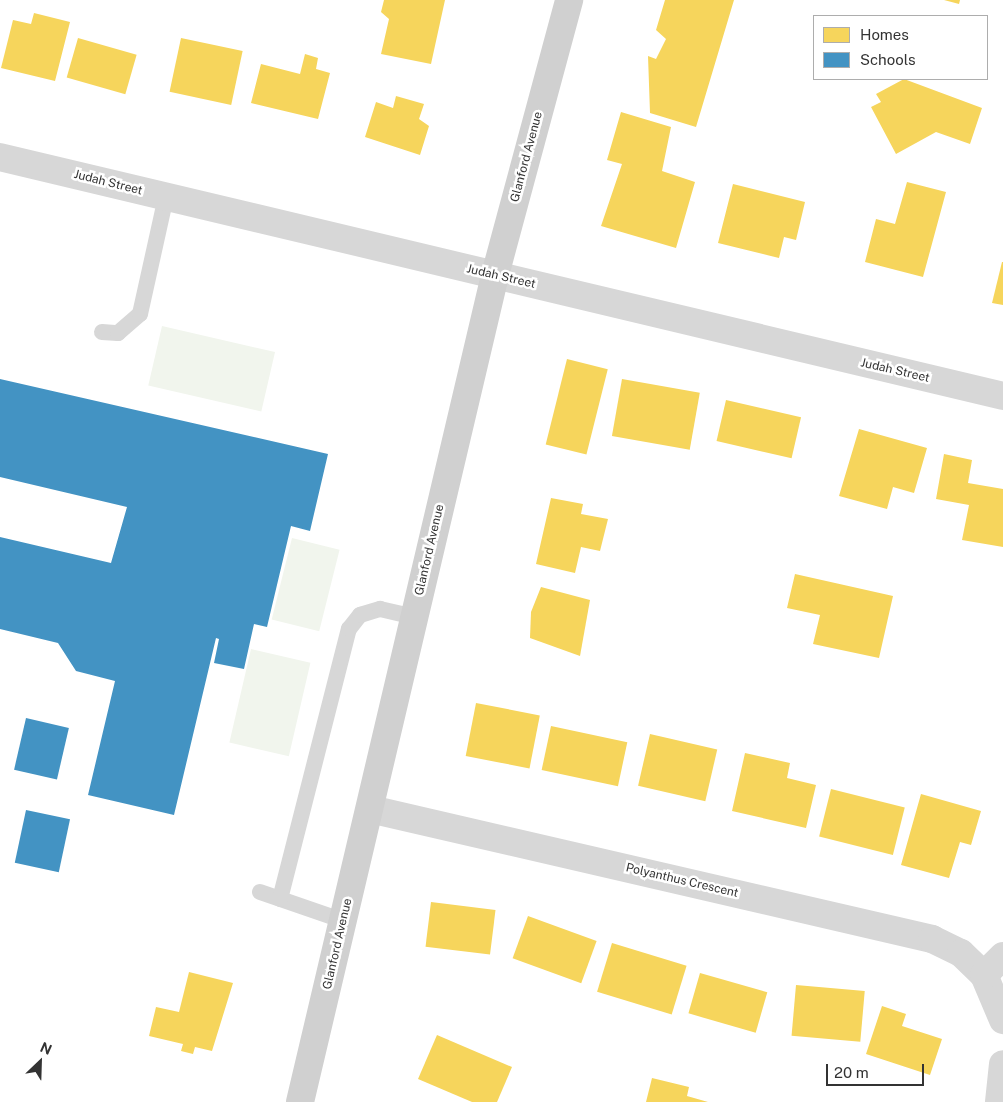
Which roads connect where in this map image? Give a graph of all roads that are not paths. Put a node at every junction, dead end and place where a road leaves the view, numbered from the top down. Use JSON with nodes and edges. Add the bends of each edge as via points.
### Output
{"nodes":[{"id":1,"x":569,"y":0,"type":"edge"},
{"id":2,"x":0,"y":157,"type":"edge"},
{"id":3,"x":166,"y":197,"type":"junction"},
{"id":4,"x":495,"y":276,"type":"junction"},
{"id":5,"x":102,"y":332,"type":"dead end"},
{"id":6,"x":1003,"y":396,"type":"edge"},
{"id":7,"x":414,"y":617,"type":"junction"},
{"id":8,"x":370,"y":809,"type":"junction"},
{"id":9,"x":260,"y":892,"type":"dead end"},
{"id":10,"x":280,"y":899,"type":"junction"},
{"id":11,"x":344,"y":920,"type":"junction"},
{"id":12,"x":994,"y":966,"type":"edge"},
{"id":13,"x":1003,"y":1020,"type":"edge"},
{"id":14,"x":1003,"y":1064,"type":"edge"},
{"id":15,"x":300,"y":1102,"type":"edge"},
{"id":16,"x":999,"y":1102,"type":"edge"}],
"edges":[{"from":1,"to":4,"type":"main road","name":"Glanford Avenue"},
{"from":2,"to":3,"type":"street","name":"Judah Street"},
{"from":3,"to":4,"type":"street","name":"Judah Street"},
{"from":3,"to":5,"type":"lane","via":[[140,314],[118,333]]},
{"from":4,"to":6,"type":"street","name":"Judah Street"},
{"from":4,"to":7,"type":"main road","name":"Glanford Avenue"},
{"from":7,"to":8,"type":"main road","name":"Glanford Avenue"},
{"from":7,"to":10,"type":"lane","via":[[380,609],[360,615],[349,629]]},
{"from":8,"to":11,"type":"main road","name":"Glanford Avenue"},
{"from":8,"to":12,"type":"street","name":"Polyanthus Crescent","via":[[932,939]]},
{"from":9,"to":10,"type":"lane"},
{"from":10,"to":11,"type":"lane"},
{"from":11,"to":15,"type":"main road","name":"Glanford Avenue"},
{"from":12,"to":13,"type":"street","name":"Polyanthus Crescent"},
{"from":14,"to":16,"type":"street"}]}
